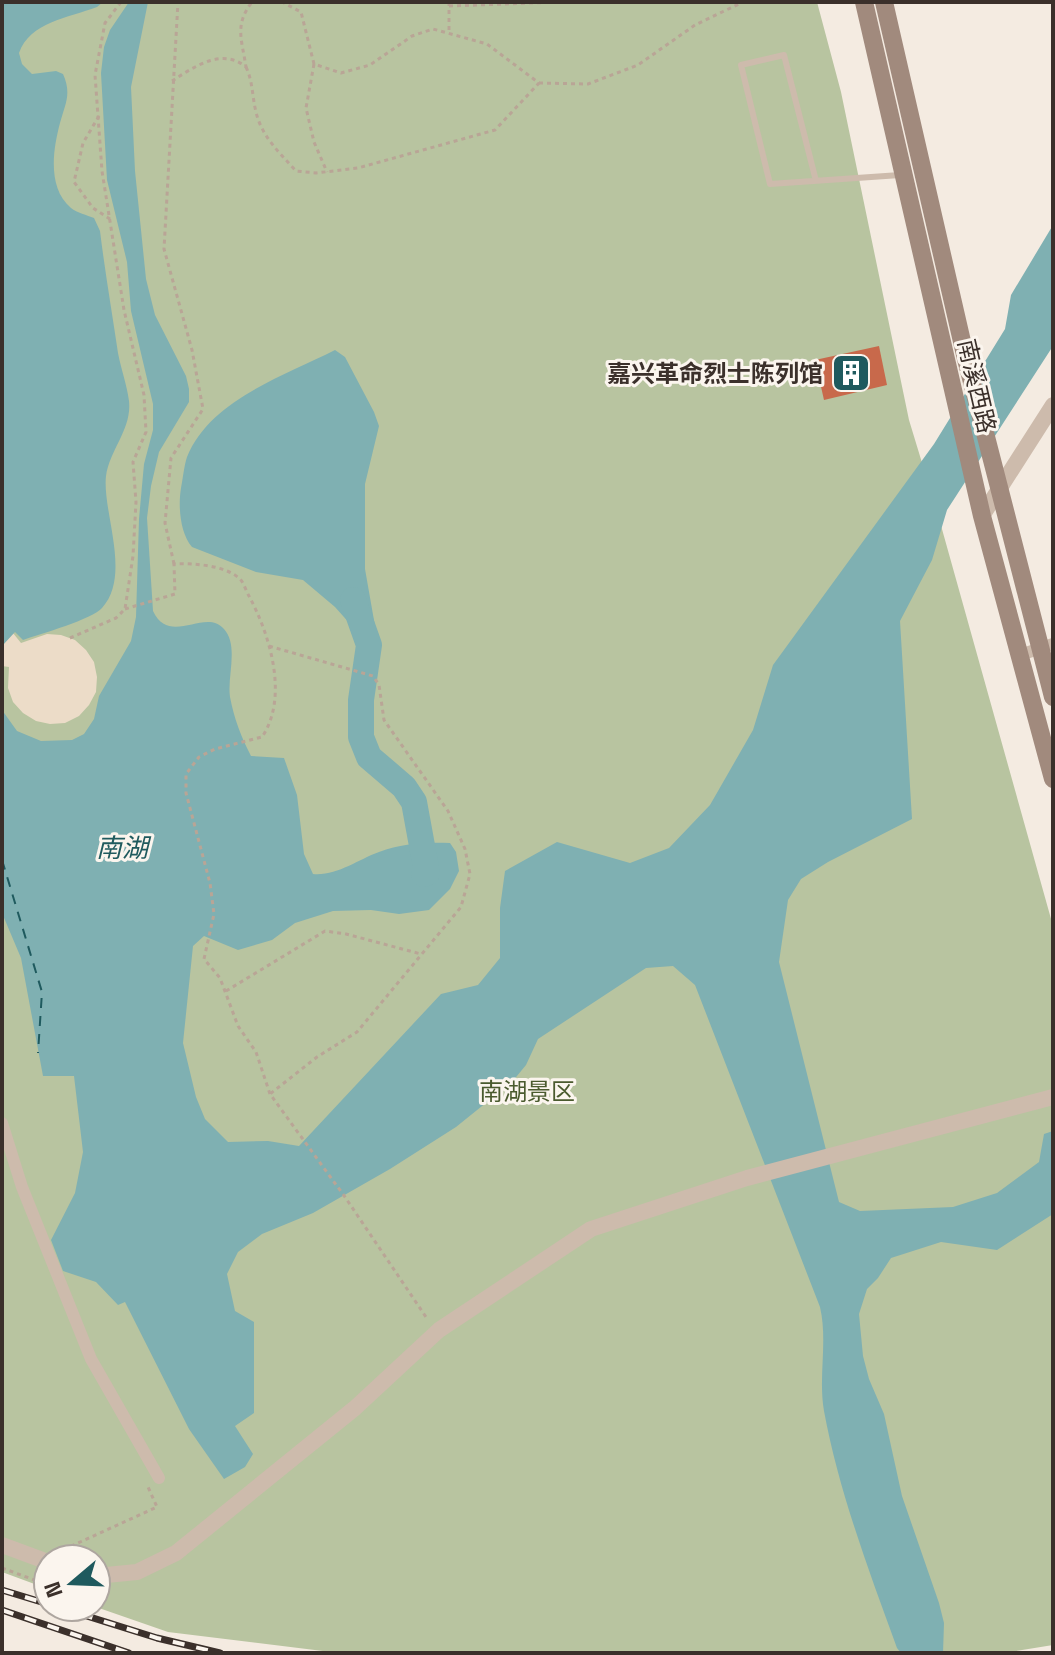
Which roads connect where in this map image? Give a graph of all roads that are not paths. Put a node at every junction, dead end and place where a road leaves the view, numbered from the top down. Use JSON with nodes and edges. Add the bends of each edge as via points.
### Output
{"nodes":[{"id":1,"x":864,"y":2,"type":"edge"},
{"id":2,"x":884,"y":2,"type":"edge"},
{"id":3,"x":924,"y":172,"type":"junction"},
{"id":4,"x":905,"y":175,"type":"junction"},
{"id":5,"x":816,"y":181,"type":"junction"},
{"id":6,"x":1053,"y":405,"type":"edge"},
{"id":7,"x":999,"y":491,"type":"junction"},
{"id":8,"x":980,"y":508,"type":"junction"},
{"id":9,"x":1046,"y":647,"type":"edge"},
{"id":10,"x":1020,"y":655,"type":"junction"},
{"id":11,"x":1053,"y":697,"type":"edge"},
{"id":12,"x":1053,"y":779,"type":"edge"},
{"id":13,"x":1053,"y":1097,"type":"edge"},
{"id":14,"x":2,"y":1123,"type":"edge"},
{"id":15,"x":159,"y":1478,"type":"road end"},
{"id":16,"x":2,"y":1545,"type":"edge"},
{"id":17,"x":32,"y":1556,"type":"edge"},
{"id":18,"x":112,"y":1574,"type":"edge"}],
"edges":[{"from":1,"to":4,"type":"main road","name":"南溪西路"},
{"from":2,"to":3,"type":"main road","name":"南溪西路"},
{"from":3,"to":4,"type":"lane"},
{"from":3,"to":7,"type":"main road","name":"南溪西路"},
{"from":4,"to":5,"type":"lane"},
{"from":4,"to":8,"type":"main road","name":"南溪西路"},
{"from":5,"to":5,"type":"lane","via":[[770,184],[741,65],[784,55]]},
{"from":6,"to":7,"type":"street"},
{"from":7,"to":8,"type":"street"},
{"from":7,"to":9,"type":"main road","name":"南溪西路"},
{"from":8,"to":10,"type":"main road","name":"南溪西路"},
{"from":9,"to":10,"type":"street"},
{"from":9,"to":11,"type":"main road","name":"南溪西路"},
{"from":10,"to":12,"type":"main road","name":"南溪西路"},
{"from":13,"to":18,"type":"street","via":[[747,1178],[591,1229],[436,1332],[355,1408],[176,1553],[137,1572]]},
{"from":14,"to":15,"type":"street","via":[[91,1359]]},
{"from":16,"to":17,"type":"street"}]}
